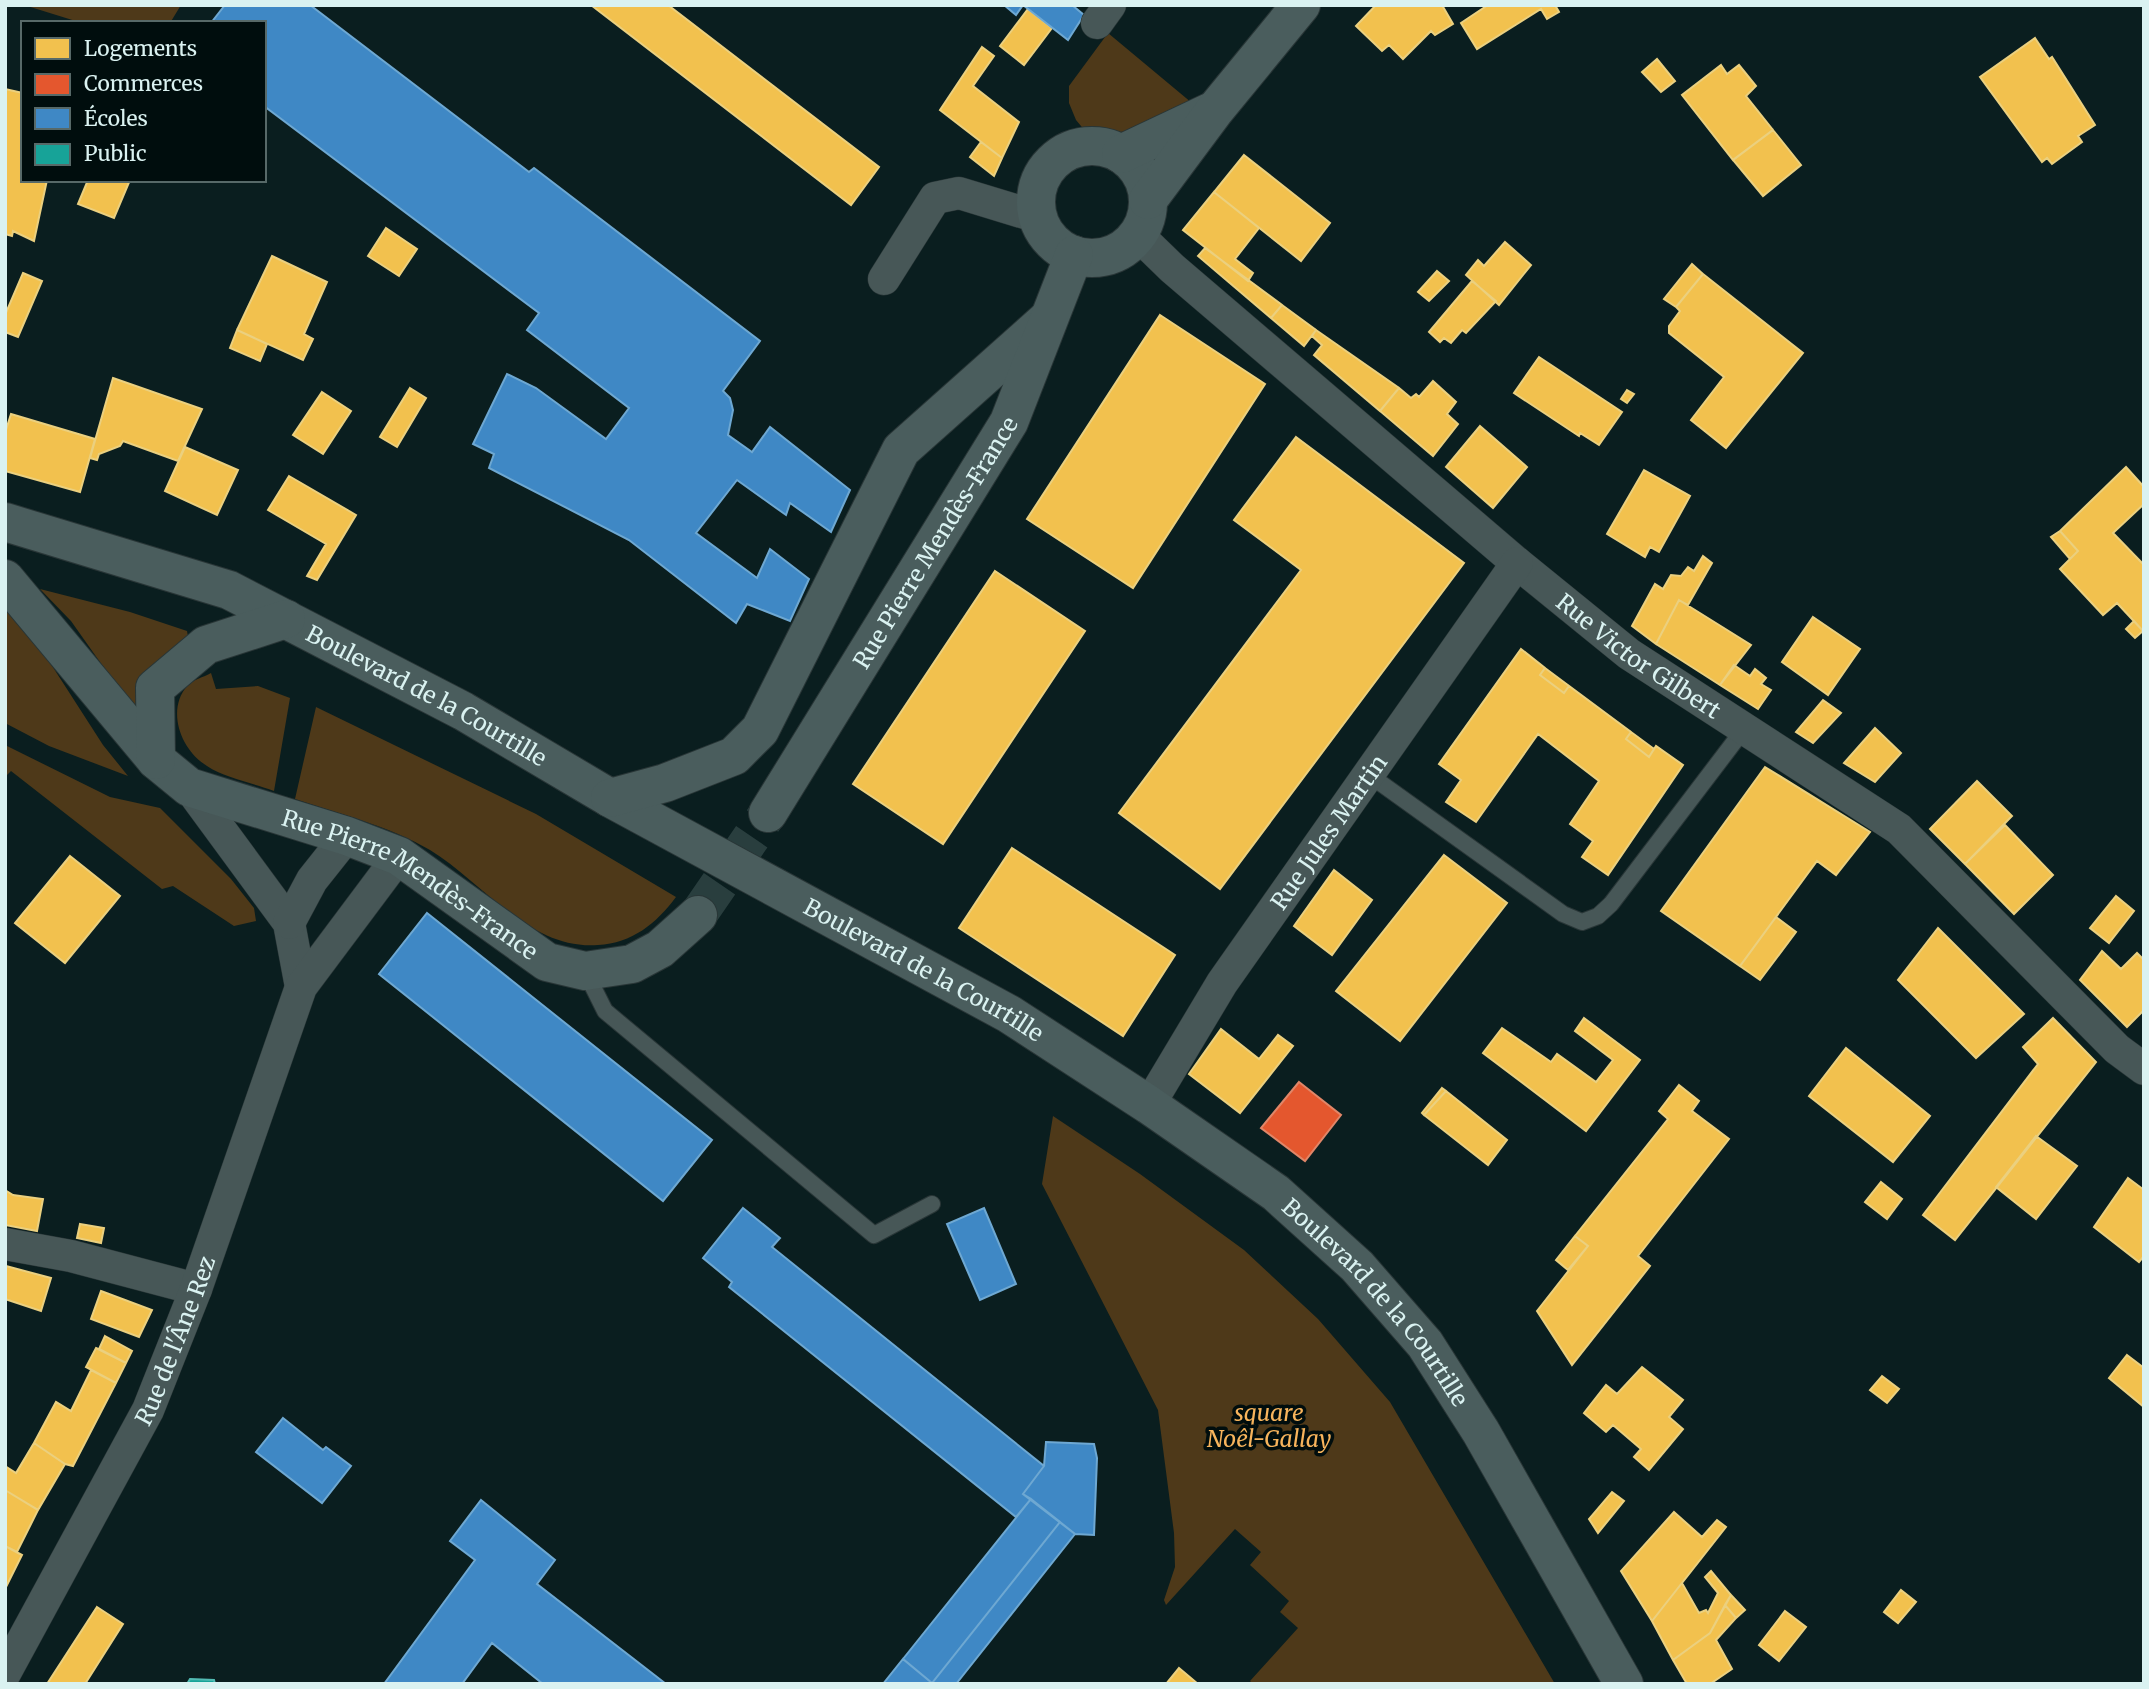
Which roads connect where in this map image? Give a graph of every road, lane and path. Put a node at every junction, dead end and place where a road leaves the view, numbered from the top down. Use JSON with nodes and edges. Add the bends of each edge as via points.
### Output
{"nodes":[{"id":1,"x":1301,"y":5,"type":"edge"},
{"id":2,"x":1215,"y":110,"type":"junction"},
{"id":3,"x":1121,"y":154,"type":"junction"},
{"id":4,"x":1038,"y":217,"type":"junction"},
{"id":5,"x":1143,"y":217,"type":"junction"},
{"id":6,"x":1074,"y":255,"type":"junction"},
{"id":7,"x":884,"y":279,"type":"dead end"},
{"id":8,"x":1048,"y":319,"type":"junction"},
{"id":9,"x":5,"y":522,"type":"edge"},
{"id":10,"x":1517,"y":563,"type":"junction"},
{"id":11,"x":5,"y":579,"type":"edge"},
{"id":12,"x":286,"y":619,"type":"junction"},
{"id":13,"x":1744,"y":729,"type":"junction"},
{"id":14,"x":156,"y":760,"type":"junction"},
{"id":15,"x":1368,"y":774,"type":"junction"},
{"id":16,"x":189,"y":788,"type":"junction"},
{"id":17,"x":610,"y":798,"type":"junction"},
{"id":18,"x":768,"y":813,"type":"tunnel mouth"},
{"id":19,"x":347,"y":836,"type":"junction"},
{"id":20,"x":399,"y":856,"type":"junction"},
{"id":21,"x":698,"y":915,"type":"tunnel mouth"},
{"id":22,"x":289,"y":923,"type":"junction"},
{"id":23,"x":585,"y":971,"type":"junction"},
{"id":24,"x":301,"y":987,"type":"junction"},
{"id":25,"x":2144,"y":1069,"type":"edge"},
{"id":26,"x":1149,"y":1105,"type":"junction"},
{"id":27,"x":932,"y":1204,"type":"dead end"},
{"id":28,"x":8,"y":1245,"type":"edge"},
{"id":29,"x":196,"y":1289,"type":"junction"},
{"id":30,"x":1592,"y":1624,"type":"junction"},
{"id":31,"x":5,"y":1673,"type":"edge"},
{"id":32,"x":1609,"y":1684,"type":"edge"},
{"id":33,"x":1624,"y":1684,"type":"edge"}],
"edges":[{"from":1,"to":2,"type":"main road"},
{"from":2,"to":3,"type":"main road"},
{"from":2,"to":5,"type":"main road"},
{"from":3,"to":4,"type":"main road","via":[[1083,146],[1056,158],[1039,185]]},
{"from":3,"to":5,"type":"main road","via":[[1140,173]]},
{"from":4,"to":6,"type":"main road","via":[[1051,240]]},
{"from":4,"to":7,"type":"street","via":[[959,193],[935,198]]},
{"from":5,"to":6,"type":"main road","via":[[1128,245],[1109,255]]},
{"from":5,"to":10,"type":"street","name":"Rue Victor Gilbert","via":[[1172,268]]},
{"from":6,"to":8,"type":"main road","name":"Rue Pierre Mendès-France"},
{"from":8,"to":17,"type":"main road","via":[[901,450],[760,730],[734,755],[665,783]]},
{"from":8,"to":18,"type":"main road","name":"Rue Pierre Mendès-France","via":[[1009,422]]},
{"from":9,"to":12,"type":"main road","name":"Boulevard de la Courtille","via":[[229,590]]},
{"from":10,"to":13,"type":"street","name":"Rue Victor Gilbert","via":[[1629,654]]},
{"from":10,"to":15,"type":"street","name":"Rue Jules Martin"},
{"from":11,"to":14,"type":"main road","name":"Rue Pierre Mendès-France"},
{"from":12,"to":14,"type":"main road","via":[[206,645],[155,688]]},
{"from":12,"to":17,"type":"main road","name":"Boulevard de la Courtille","via":[[463,711]]},
{"from":13,"to":15,"type":"lane","via":[[1611,904],[1582,922],[1563,914]]},
{"from":13,"to":25,"type":"street","name":"Rue Victor Gilbert","via":[[1899,829],[2117,1049]]},
{"from":14,"to":16,"type":"main road","name":"Rue Pierre Mendès-France"},
{"from":15,"to":26,"type":"street","name":"Rue Jules Martin","via":[[1222,983]]},
{"from":16,"to":19,"type":"main road","name":"Rue Pierre Mendès-France"},
{"from":16,"to":22,"type":"street","name":"Rue de l'Âne Rez"},
{"from":17,"to":26,"type":"main road","name":"Boulevard de la Courtille","via":[[1009,1014]]},
{"from":19,"to":20,"type":"main road","name":"Rue Pierre Mendès-France"},
{"from":19,"to":22,"type":"street","via":[[312,880]]},
{"from":20,"to":23,"type":"main road","name":"Rue Pierre Mendès-France","via":[[547,962]]},
{"from":20,"to":24,"type":"street","name":"Rue de l'Âne Rez"},
{"from":21,"to":23,"type":"main road","name":"Rue Pierre Mendès-France","via":[[660,949],[632,964]]},
{"from":22,"to":24,"type":"street","name":"Rue de l'Âne Rez"},
{"from":23,"to":27,"type":"lane","via":[[605,1011],[874,1235]]},
{"from":24,"to":29,"type":"street","name":"Rue de l'Âne Rez"},
{"from":26,"to":30,"type":"main road","name":"Boulevard de la Courtille","via":[[1276,1193],[1357,1266],[1425,1344]]},
{"from":28,"to":29,"type":"street","via":[[71,1256]]},
{"from":29,"to":31,"type":"street","name":"Rue de l'Âne Rez","via":[[148,1410]]},
{"from":30,"to":32,"type":"lane"},
{"from":30,"to":33,"type":"main road","name":"Boulevard de la Courtille"}]}
